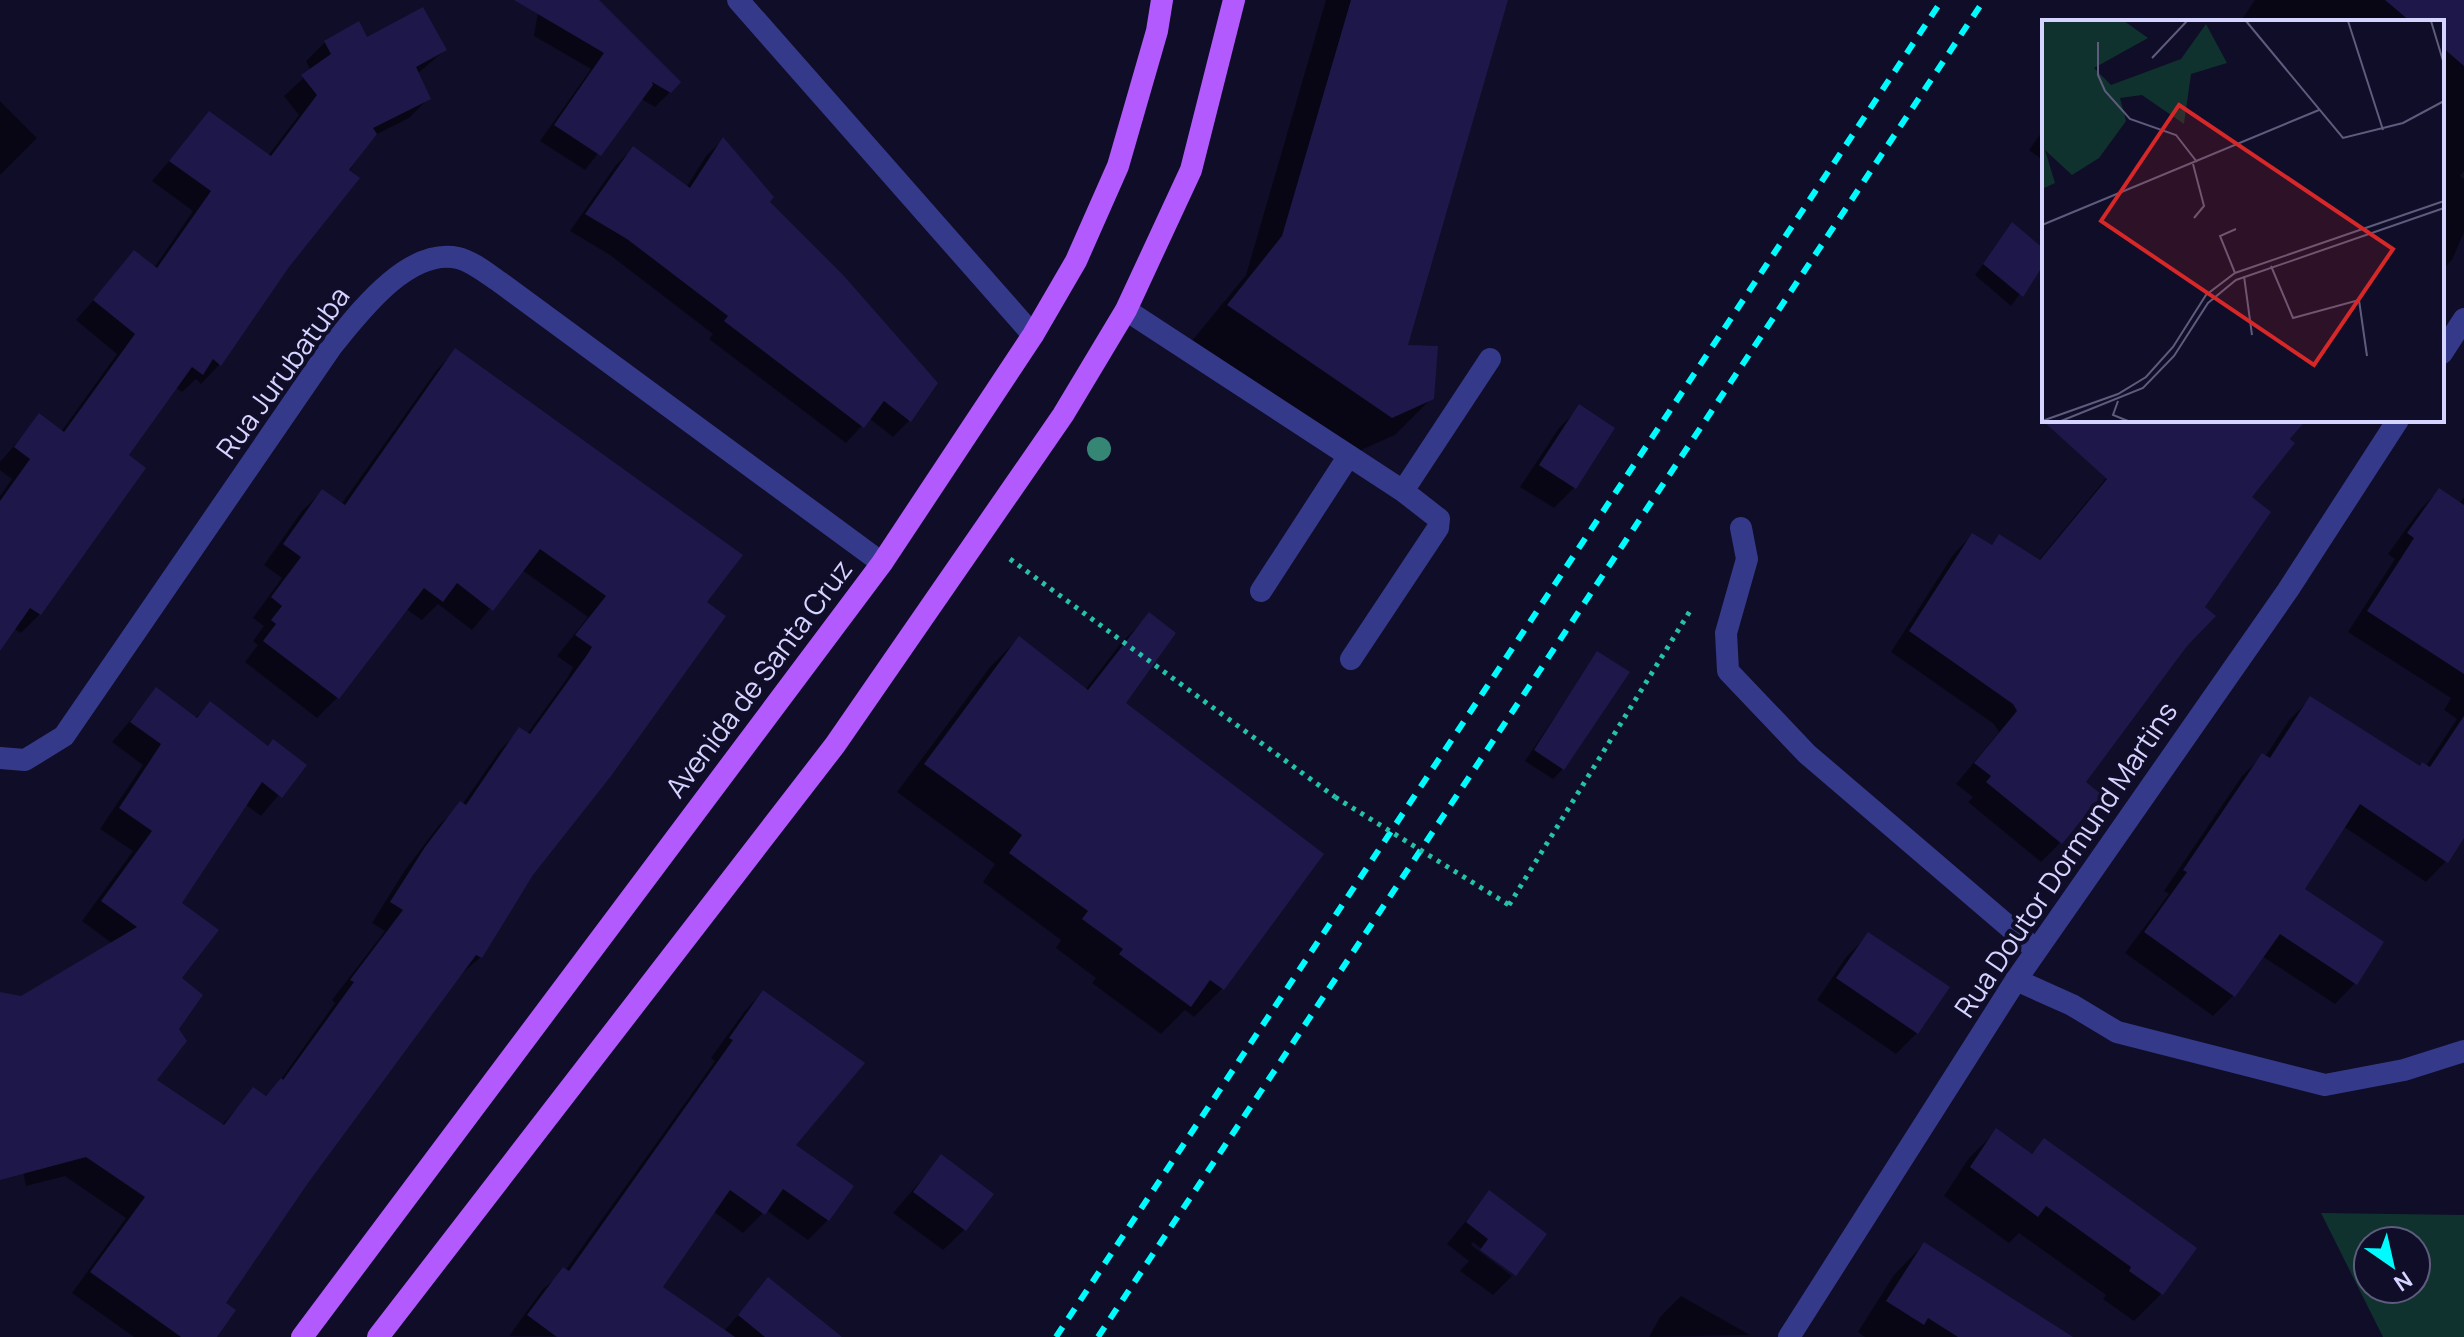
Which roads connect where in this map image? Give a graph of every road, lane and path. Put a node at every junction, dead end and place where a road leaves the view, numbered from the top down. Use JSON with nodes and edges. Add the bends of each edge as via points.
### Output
{"nodes":[{"id":1,"x":738,"y":0,"type":"edge"},
{"id":2,"x":1162,"y":0,"type":"edge"},
{"id":3,"x":1234,"y":0,"type":"edge"},
{"id":4,"x":1126,"y":310,"type":"junction"},
{"id":5,"x":2464,"y":319,"type":"edge"},
{"id":6,"x":1033,"y":335,"type":"junction"},
{"id":7,"x":2444,"y":350,"type":"edge"},
{"id":8,"x":1490,"y":359,"type":"dead end"},
{"id":9,"x":2397,"y":422,"type":"edge"},
{"id":10,"x":1348,"y":457,"type":"junction"},
{"id":11,"x":1403,"y":491,"type":"junction"},
{"id":12,"x":1741,"y":528,"type":"dead end"},
{"id":13,"x":980,"y":537,"type":"junction"},
{"id":14,"x":882,"y":563,"type":"junction"},
{"id":15,"x":1261,"y":591,"type":"dead end"},
{"id":16,"x":1691,"y":609,"type":"dead end"},
{"id":17,"x":1351,"y":659,"type":"dead end"},
{"id":18,"x":0,"y":758,"type":"edge"},
{"id":19,"x":2036,"y":950,"type":"junction"},
{"id":20,"x":2016,"y":980,"type":"junction"},
{"id":21,"x":2464,"y":1051,"type":"edge"},
{"id":22,"x":302,"y":1337,"type":"edge"},
{"id":23,"x":378,"y":1337,"type":"edge"},
{"id":24,"x":1789,"y":1337,"type":"edge"}],
"edges":[{"from":1,"to":6,"type":"street"},
{"from":2,"to":6,"type":"main road","name":"Avenida de Santa Cruz","via":[[1118,166],[1076,261]]},
{"from":3,"to":4,"type":"main road","via":[[1191,170]]},
{"from":4,"to":10,"type":"street"},
{"from":4,"to":13,"type":"main road"},
{"from":5,"to":7,"type":"street"},
{"from":6,"to":14,"type":"main road","name":"Avenida de Santa Cruz"},
{"from":8,"to":11,"type":"street"},
{"from":9,"to":19,"type":"street","name":"Rua Doutor Dormund Martins","via":[[2288,590]]},
{"from":10,"to":11,"type":"street"},
{"from":10,"to":15,"type":"street"},
{"from":11,"to":17,"type":"street","via":[[1434,512],[1438,528]]},
{"from":12,"to":19,"type":"street","via":[[1747,559],[1726,633],[1728,671],[1807,754]]},
{"from":13,"to":16,"type":"path","bridge":true,"via":[[1335,797],[1509,905]]},
{"from":13,"to":23,"type":"main road","via":[[835,745]]},
{"from":14,"to":18,"type":"street","name":"Rua Jurubatuba","via":[[501,283],[458,258],[427,260],[370,300],[332,346],[64,736],[25,760]]},
{"from":14,"to":22,"type":"main road","name":"Avenida de Santa Cruz"},
{"from":19,"to":20,"type":"street","name":"Rua Doutor Dormund Martins"},
{"from":20,"to":21,"type":"street","via":[[2117,1032],[2325,1085],[2404,1070]]},
{"from":20,"to":24,"type":"street","name":"Rua Doutor Dormund Martins"}]}
